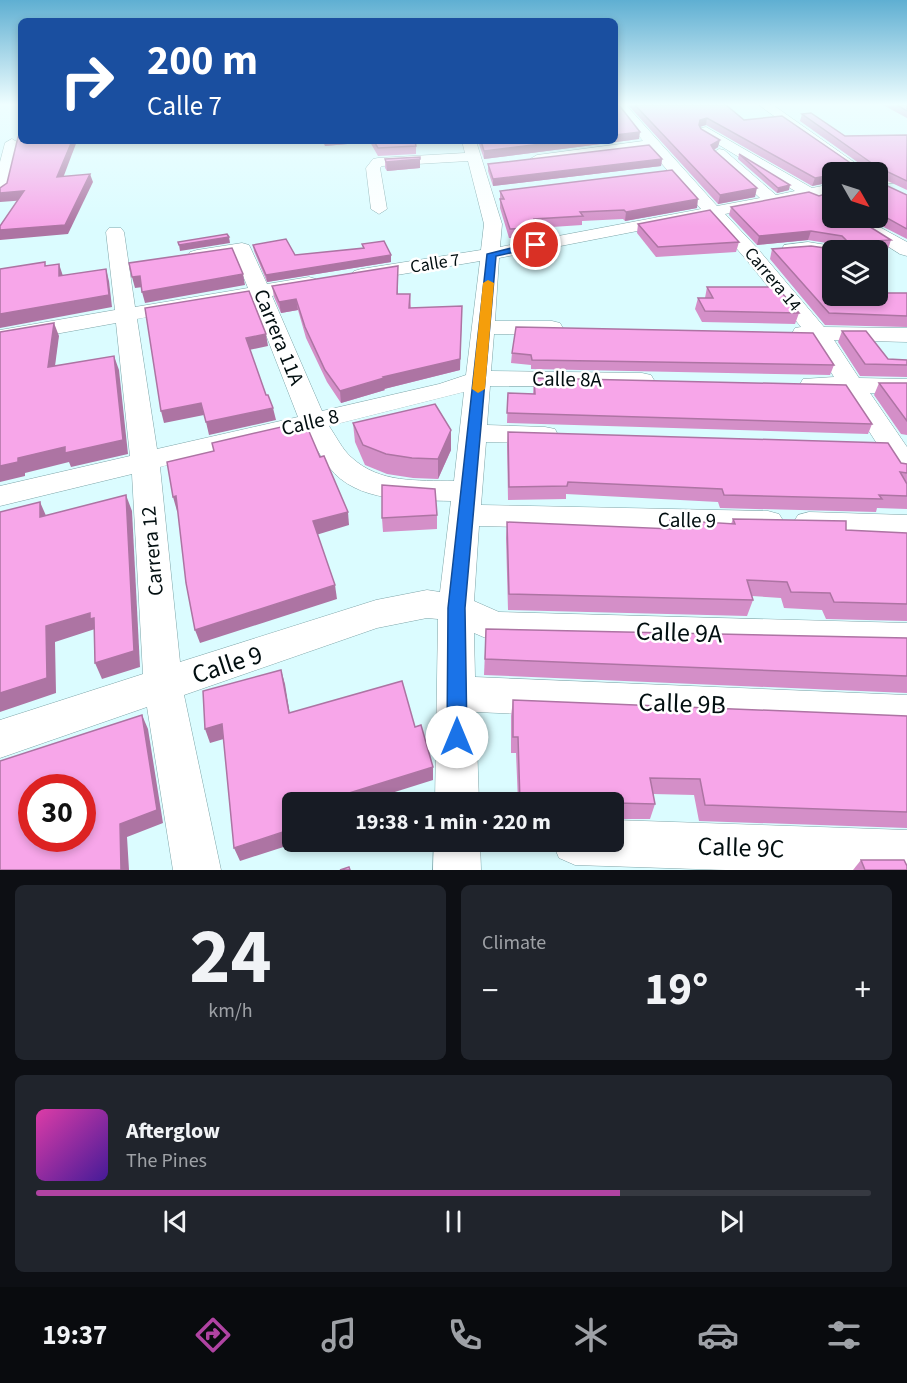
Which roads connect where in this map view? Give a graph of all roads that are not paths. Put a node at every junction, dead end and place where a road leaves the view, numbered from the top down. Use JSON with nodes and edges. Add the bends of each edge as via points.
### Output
{"nodes":[{"id":1,"x":11,"y":146,"type":"edge"},
{"id":2,"x":593,"y":146,"type":"edge"},
{"id":3,"x":649,"y":146,"type":"edge"},
{"id":4,"x":729,"y":146,"type":"edge"},
{"id":5,"x":823,"y":146,"type":"edge"},
{"id":6,"x":719,"y":153,"type":"edge"},
{"id":7,"x":477,"y":155,"type":"edge"},
{"id":8,"x":523,"y":160,"type":"edge"},
{"id":9,"x":847,"y":162,"type":"edge"},
{"id":10,"x":675,"y":171,"type":"junction"},
{"id":11,"x":651,"y":174,"type":"edge"},
{"id":12,"x":907,"y":176,"type":"edge"},
{"id":13,"x":888,"y":180,"type":"edge"},
{"id":14,"x":888,"y":188,"type":"edge"},
{"id":15,"x":0,"y":191,"type":"edge"},
{"id":16,"x":822,"y":191,"type":"edge"},
{"id":17,"x":809,"y":193,"type":"junction"},
{"id":18,"x":897,"y":194,"type":"edge"},
{"id":19,"x":772,"y":200,"type":"junction"},
{"id":20,"x":822,"y":201,"type":"edge"},
{"id":21,"x":379,"y":209,"type":"dead end"},
{"id":22,"x":712,"y":211,"type":"junction"},
{"id":23,"x":868,"y":228,"type":"edge"},
{"id":24,"x":115,"y":231,"type":"dead end"},
{"id":25,"x":822,"y":250,"type":"edge"},
{"id":26,"x":907,"y":250,"type":"edge"},
{"id":27,"x":751,"y":253,"type":"junction"},
{"id":28,"x":491,"y":254,"type":"junction"},
{"id":29,"x":888,"y":257,"type":"edge"},
{"id":30,"x":175,"y":260,"type":"edge"},
{"id":31,"x":907,"y":260,"type":"edge"},
{"id":32,"x":261,"y":291,"type":"junction"},
{"id":33,"x":124,"y":315,"type":"junction"},
{"id":34,"x":484,"y":327,"type":"junction"},
{"id":35,"x":568,"y":328,"type":"edge"},
{"id":36,"x":782,"y":333,"type":"edge"},
{"id":37,"x":818,"y":334,"type":"junction"},
{"id":38,"x":907,"y":335,"type":"edge"},
{"id":39,"x":0,"y":337,"type":"edge"},
{"id":40,"x":480,"y":379,"type":"junction"},
{"id":41,"x":663,"y":381,"type":"edge"},
{"id":42,"x":793,"y":384,"type":"edge"},
{"id":43,"x":852,"y":385,"type":"junction"},
{"id":44,"x":907,"y":386,"type":"edge"},
{"id":45,"x":313,"y":421,"type":"junction"},
{"id":46,"x":474,"y":433,"type":"junction"},
{"id":47,"x":569,"y":435,"type":"edge"},
{"id":48,"x":856,"y":444,"type":"edge"},
{"id":49,"x":899,"y":445,"type":"edge"},
{"id":50,"x":145,"y":461,"type":"junction"},
{"id":51,"x":907,"y":468,"type":"edge"},
{"id":52,"x":0,"y":496,"type":"edge"},
{"id":53,"x":467,"y":503,"type":"junction"},
{"id":54,"x":907,"y":526,"type":"edge"},
{"id":55,"x":456,"y":608,"type":"junction"},
{"id":56,"x":907,"y":639,"type":"edge"},
{"id":57,"x":163,"y":685,"type":"junction"},
{"id":58,"x":457,"y":694,"type":"junction"},
{"id":59,"x":907,"y":713,"type":"edge"},
{"id":60,"x":0,"y":739,"type":"edge"},
{"id":61,"x":457,"y":792,"type":"edge"},
{"id":62,"x":624,"y":844,"type":"edge"},
{"id":63,"x":457,"y":852,"type":"edge"},
{"id":64,"x":907,"y":853,"type":"edge"},
{"id":65,"x":197,"y":870,"type":"edge"},
{"id":66,"x":458,"y":870,"type":"edge"}],
"edges":[{"from":1,"to":15,"type":"street"},
{"from":2,"to":8,"type":"street"},
{"from":3,"to":10,"type":"street","name":"Carrera 14"},
{"from":4,"to":17,"type":"street"},
{"from":5,"to":9,"type":"street"},
{"from":6,"to":19,"type":"street"},
{"from":7,"to":21,"type":"street","via":[[378,162],[373,168]]},
{"from":7,"to":28,"type":"street","via":[[491,194]]},
{"from":10,"to":11,"type":"street"},
{"from":10,"to":22,"type":"street","name":"Carrera 14"},
{"from":12,"to":13,"type":"street"},
{"from":14,"to":18,"type":"street"},
{"from":16,"to":17,"type":"street","name":"Calle 7"},
{"from":17,"to":19,"type":"street","name":"Calle 7"},
{"from":17,"to":20,"type":"street"},
{"from":19,"to":22,"type":"street","name":"Calle 7"},
{"from":22,"to":27,"type":"street","name":"Carrera 14"},
{"from":22,"to":28,"type":"street","name":"Calle 7"},
{"from":23,"to":26,"type":"street"},
{"from":24,"to":33,"type":"street","name":"Carrera 12","via":[[130,267]]},
{"from":25,"to":27,"type":"street"},
{"from":27,"to":37,"type":"street","name":"Carrera 14"},
{"from":28,"to":32,"type":"street","name":"Calle 7"},
{"from":28,"to":34,"type":"street"},
{"from":29,"to":31,"type":"street"},
{"from":30,"to":32,"type":"street","name":"Carrera 11A","via":[[242,249]]},
{"from":32,"to":33,"type":"street","name":"Calle 7"},
{"from":32,"to":45,"type":"street","name":"Carrera 11A"},
{"from":33,"to":39,"type":"street","name":"Calle 7"},
{"from":33,"to":50,"type":"street","name":"Carrera 12"},
{"from":34,"to":35,"type":"street"},
{"from":34,"to":40,"type":"street"},
{"from":36,"to":37,"type":"street"},
{"from":37,"to":38,"type":"street"},
{"from":37,"to":43,"type":"street","name":"Carrera 14"},
{"from":40,"to":41,"type":"street","name":"Calle 8A"},
{"from":40,"to":45,"type":"street","name":"Calle 8"},
{"from":40,"to":46,"type":"street"},
{"from":42,"to":43,"type":"street"},
{"from":43,"to":44,"type":"street"},
{"from":43,"to":49,"type":"street","name":"Carrera 14"},
{"from":45,"to":50,"type":"street","name":"Calle 8"},
{"from":45,"to":53,"type":"street","name":"Carrera 11A","via":[[340,463],[363,478],[388,489]]},
{"from":46,"to":47,"type":"street"},
{"from":46,"to":53,"type":"street"},
{"from":48,"to":49,"type":"street"},
{"from":49,"to":51,"type":"street","name":"Carrera 14"},
{"from":50,"to":52,"type":"street","name":"Calle 8"},
{"from":50,"to":57,"type":"street","name":"Carrera 12"},
{"from":53,"to":54,"type":"street","name":"Calle 9"},
{"from":53,"to":55,"type":"street"},
{"from":55,"to":56,"type":"street","name":"Calle 9A","via":[[495,627]]},
{"from":55,"to":57,"type":"street","name":"Calle 9","via":[[428,604],[376,614]]},
{"from":55,"to":58,"type":"street"},
{"from":57,"to":60,"type":"street","name":"Calle 9"},
{"from":57,"to":65,"type":"street","name":"Carrera 12"},
{"from":58,"to":59,"type":"street","name":"Calle 9B"},
{"from":58,"to":61,"type":"street"},
{"from":62,"to":64,"type":"street","name":"Calle 9C"},
{"from":63,"to":66,"type":"street"}]}
